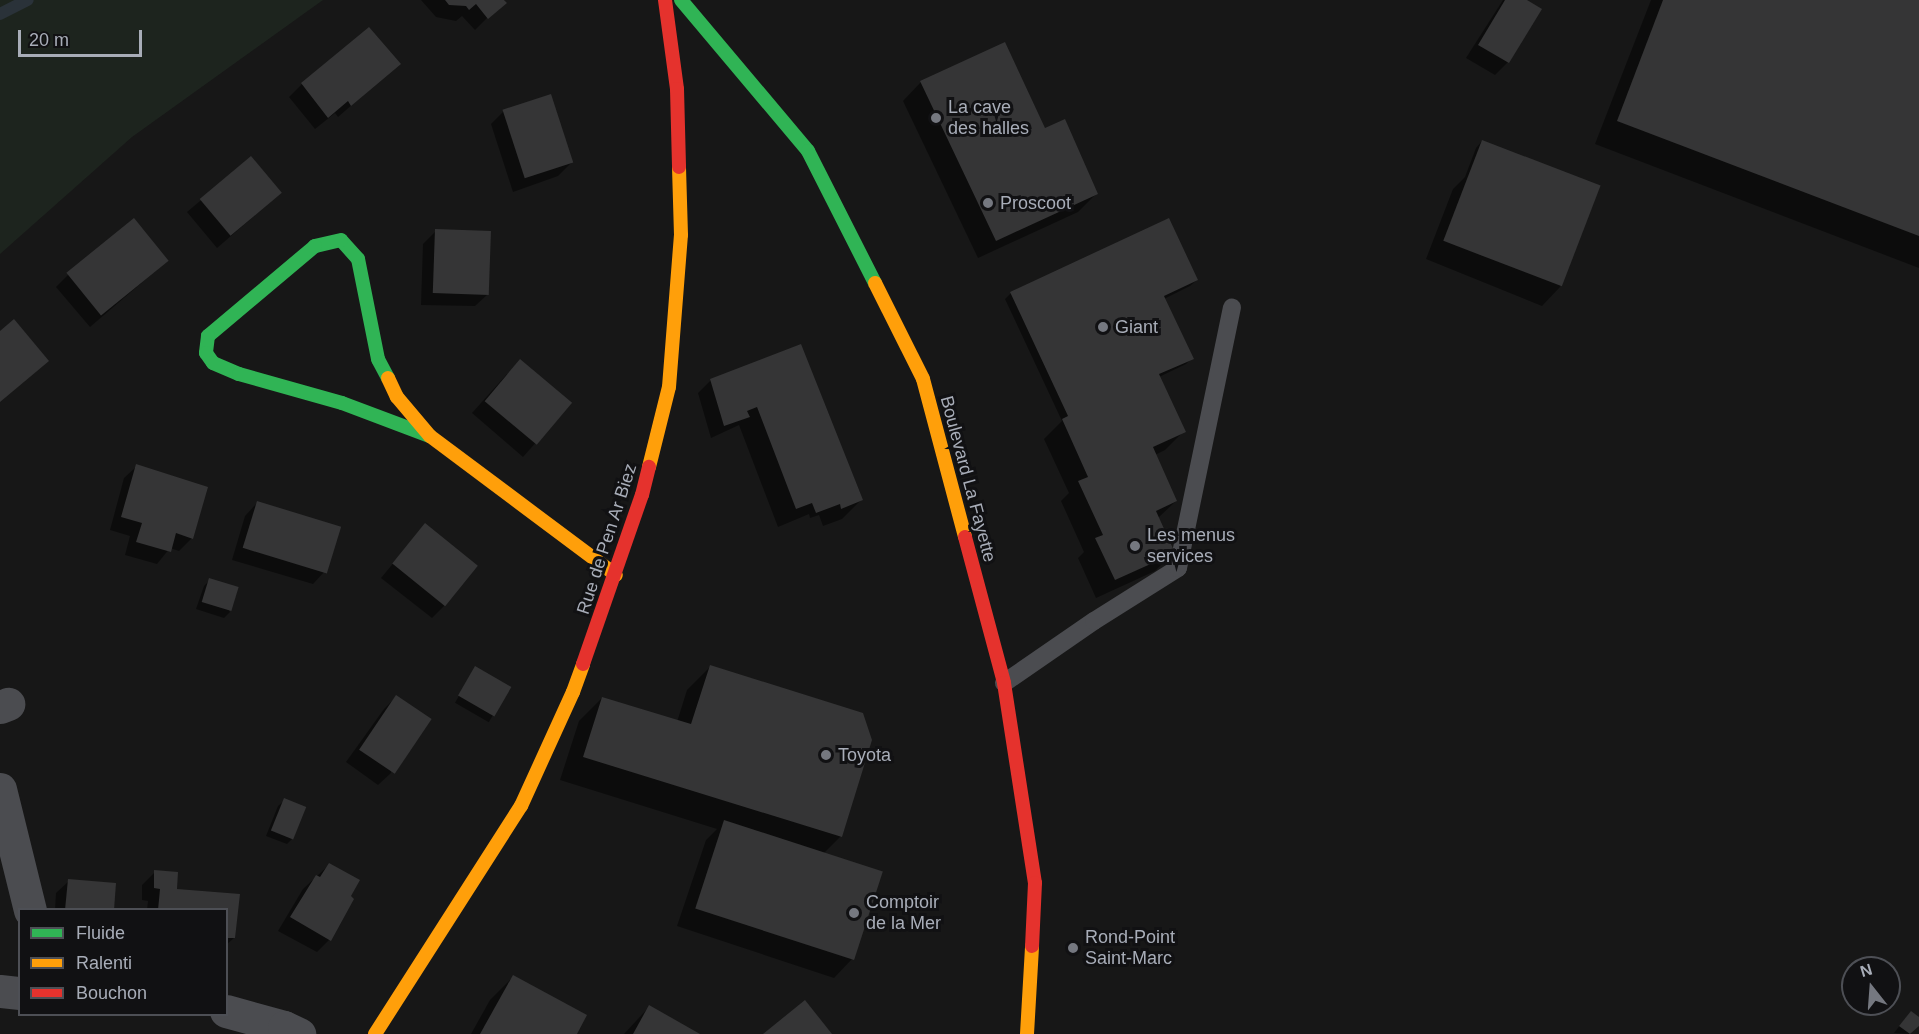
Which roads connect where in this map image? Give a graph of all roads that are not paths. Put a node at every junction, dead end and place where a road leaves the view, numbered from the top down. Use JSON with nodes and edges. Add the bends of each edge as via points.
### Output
{"nodes":[{"id":1,"x":665,"y":0,"type":"edge"},
{"id":2,"x":681,"y":0,"type":"edge"},
{"id":3,"x":1232,"y":308,"type":"dead end"},
{"id":4,"x":430,"y":436,"type":"junction"},
{"id":5,"x":616,"y":575,"type":"junction"},
{"id":6,"x":1004,"y":683,"type":"junction"},
{"id":7,"x":0,"y":789,"type":"edge"},
{"id":8,"x":30,"y":908,"type":"edge"},
{"id":9,"x":0,"y":991,"type":"edge"},
{"id":10,"x":18,"y":993,"type":"edge"},
{"id":11,"x":228,"y":1012,"type":"edge"},
{"id":12,"x":299,"y":1034,"type":"edge"},
{"id":13,"x":375,"y":1034,"type":"edge"},
{"id":14,"x":1027,"y":1034,"type":"edge"}],
"edges":[{"from":1,"to":5,"type":"street","name":"Rue de Pen Ar Biez","via":[[677,89],[681,235],[669,387],[642,495]]},
{"from":2,"to":6,"type":"street","name":"Boulevard La Fayette","via":[[808,151],[922,379]]},
{"from":3,"to":6,"type":"lane","via":[[1178,568]]},
{"from":4,"to":4,"type":"street","via":[[397,397],[378,359],[358,260],[341,240],[315,246],[208,336],[206,353],[213,363],[239,375],[342,403]]},
{"from":4,"to":5,"type":"street"},
{"from":5,"to":13,"type":"street","name":"Rue de Pen Ar Biez","via":[[573,692],[521,806]]},
{"from":6,"to":14,"type":"street","name":"Boulevard La Fayette","via":[[1035,884]]},
{"from":7,"to":8,"type":"street"},
{"from":9,"to":10,"type":"street"},
{"from":11,"to":12,"type":"street"}]}
